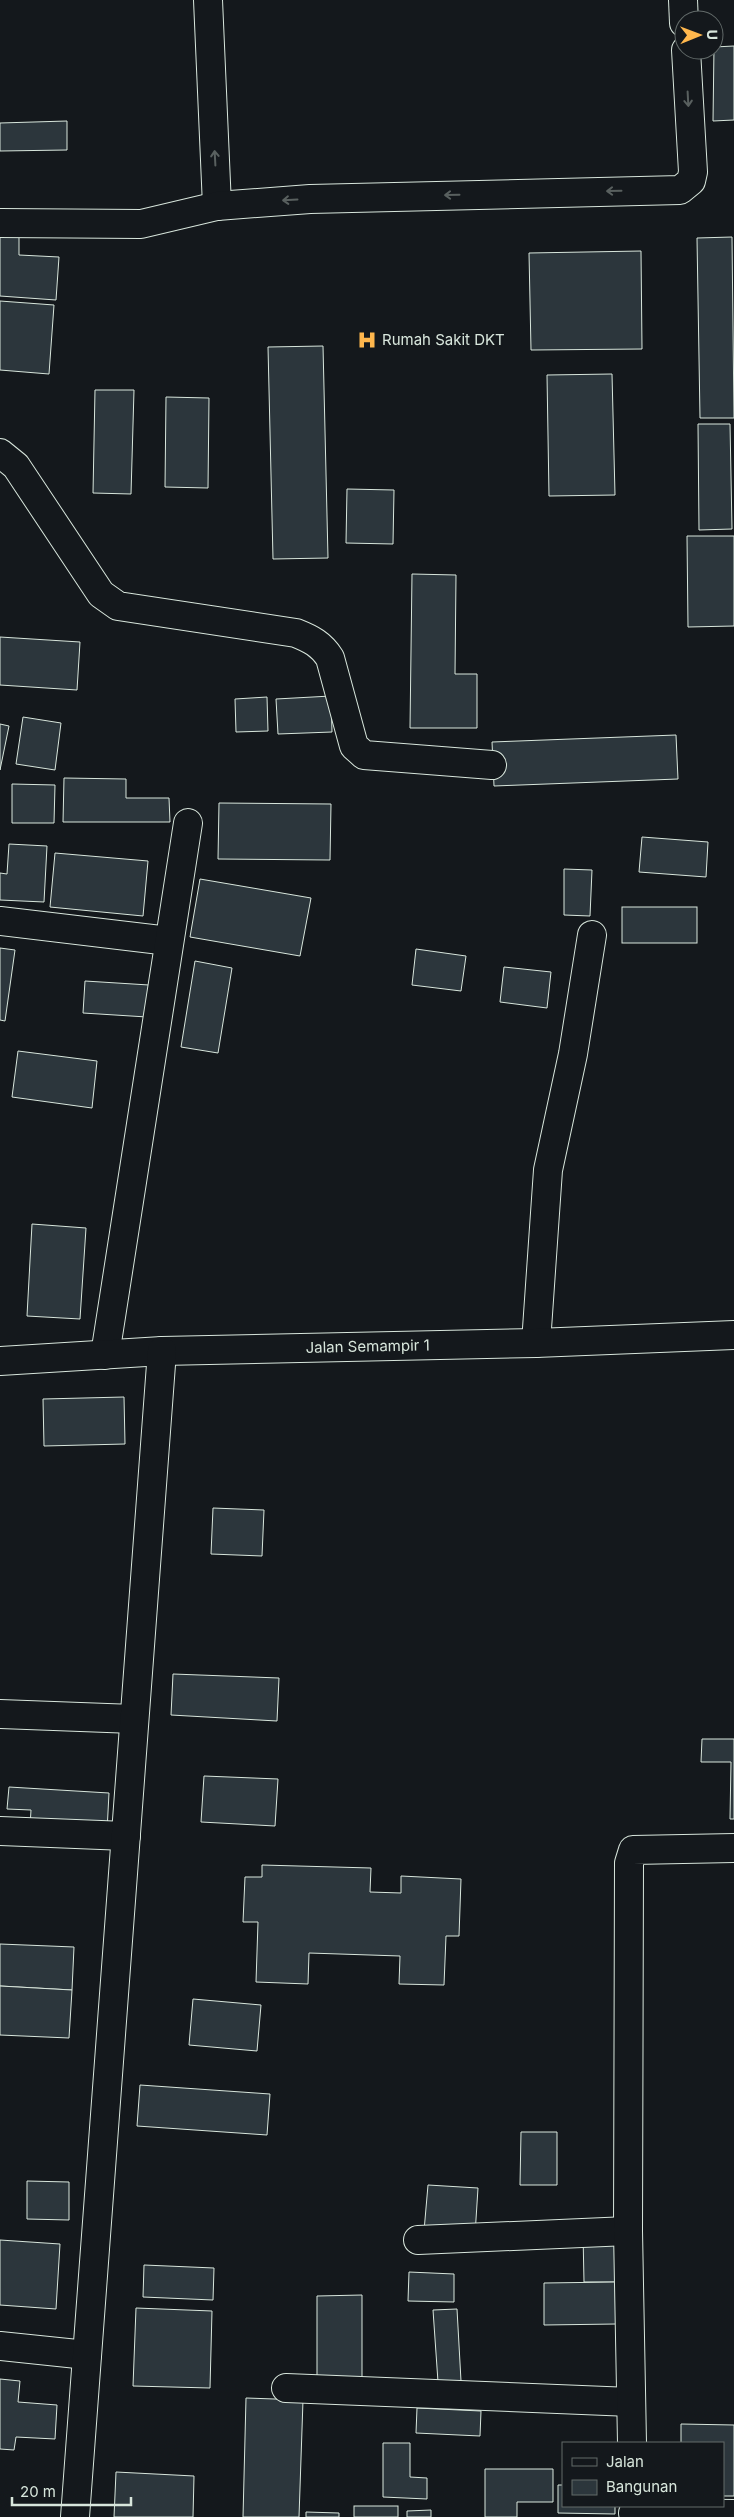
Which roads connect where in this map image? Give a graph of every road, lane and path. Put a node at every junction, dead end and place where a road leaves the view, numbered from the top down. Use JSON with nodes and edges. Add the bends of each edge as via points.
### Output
{"nodes":[{"id":1,"x":208,"y":0,"type":"edge"},
{"id":2,"x":686,"y":60,"type":"edge"},
{"id":3,"x":217,"y":206,"type":"junction"},
{"id":4,"x":0,"y":223,"type":"edge"},
{"id":5,"x":0,"y":453,"type":"edge"},
{"id":6,"x":492,"y":765,"type":"dead end"},
{"id":7,"x":188,"y":823,"type":"dead end"},
{"id":8,"x":0,"y":921,"type":"edge"},
{"id":9,"x":592,"y":935,"type":"dead end"},
{"id":10,"x":169,"y":941,"type":"junction"},
{"id":11,"x":734,"y":1335,"type":"edge"},
{"id":12,"x":536,"y":1343,"type":"junction"},
{"id":13,"x":162,"y":1351,"type":"junction"},
{"id":14,"x":105,"y":1355,"type":"junction"},
{"id":15,"x":0,"y":1361,"type":"edge"},
{"id":16,"x":0,"y":1714,"type":"edge"},
{"id":17,"x":134,"y":1719,"type":"junction"},
{"id":18,"x":0,"y":1831,"type":"edge"},
{"id":19,"x":126,"y":1836,"type":"junction"},
{"id":20,"x":734,"y":1848,"type":"edge"},
{"id":21,"x":628,"y":2231,"type":"junction"},
{"id":22,"x":418,"y":2240,"type":"dead end"},
{"id":23,"x":0,"y":2346,"type":"edge"},
{"id":24,"x":87,"y":2355,"type":"junction"},
{"id":25,"x":286,"y":2388,"type":"dead end"},
{"id":26,"x":631,"y":2402,"type":"junction"},
{"id":27,"x":632,"y":2442,"type":"edge"},
{"id":28,"x":633,"y":2512,"type":"edge"},
{"id":29,"x":734,"y":2514,"type":"edge"},
{"id":30,"x":75,"y":2517,"type":"edge"}],
"edges":[{"from":3,"to":1,"type":"street","one_way":true},
{"from":2,"to":3,"type":"street","one_way":true,"via":[[692,172],[691,181],[684,188],[310,199]]},
{"from":3,"to":4,"type":"street","via":[[141,224]]},
{"from":5,"to":6,"type":"street","via":[[16,466],[101,594],[118,606],[296,633],[323,647],[330,658],[358,752]]},
{"from":7,"to":10,"type":"street"},
{"from":8,"to":10,"type":"street"},
{"from":9,"to":12,"type":"street","via":[[573,1054],[548,1170]]},
{"from":10,"to":14,"type":"street"},
{"from":11,"to":12,"type":"street","name":"Jalan Semampir 1"},
{"from":12,"to":13,"type":"street","name":"Jalan Semampir 1"},
{"from":13,"to":14,"type":"street","name":"Jalan Semampir 1"},
{"from":13,"to":17,"type":"street"},
{"from":14,"to":15,"type":"street","name":"Jalan Semampir 1"},
{"from":16,"to":17,"type":"street"},
{"from":17,"to":19,"type":"street"},
{"from":18,"to":19,"type":"street"},
{"from":19,"to":24,"type":"street"},
{"from":20,"to":21,"type":"street","via":[[633,1850],[629,1863]]},
{"from":21,"to":22,"type":"street"},
{"from":21,"to":26,"type":"street"},
{"from":23,"to":24,"type":"street"},
{"from":24,"to":30,"type":"street"},
{"from":25,"to":26,"type":"street"},
{"from":26,"to":27,"type":"street"},
{"from":28,"to":29,"type":"street"}]}
